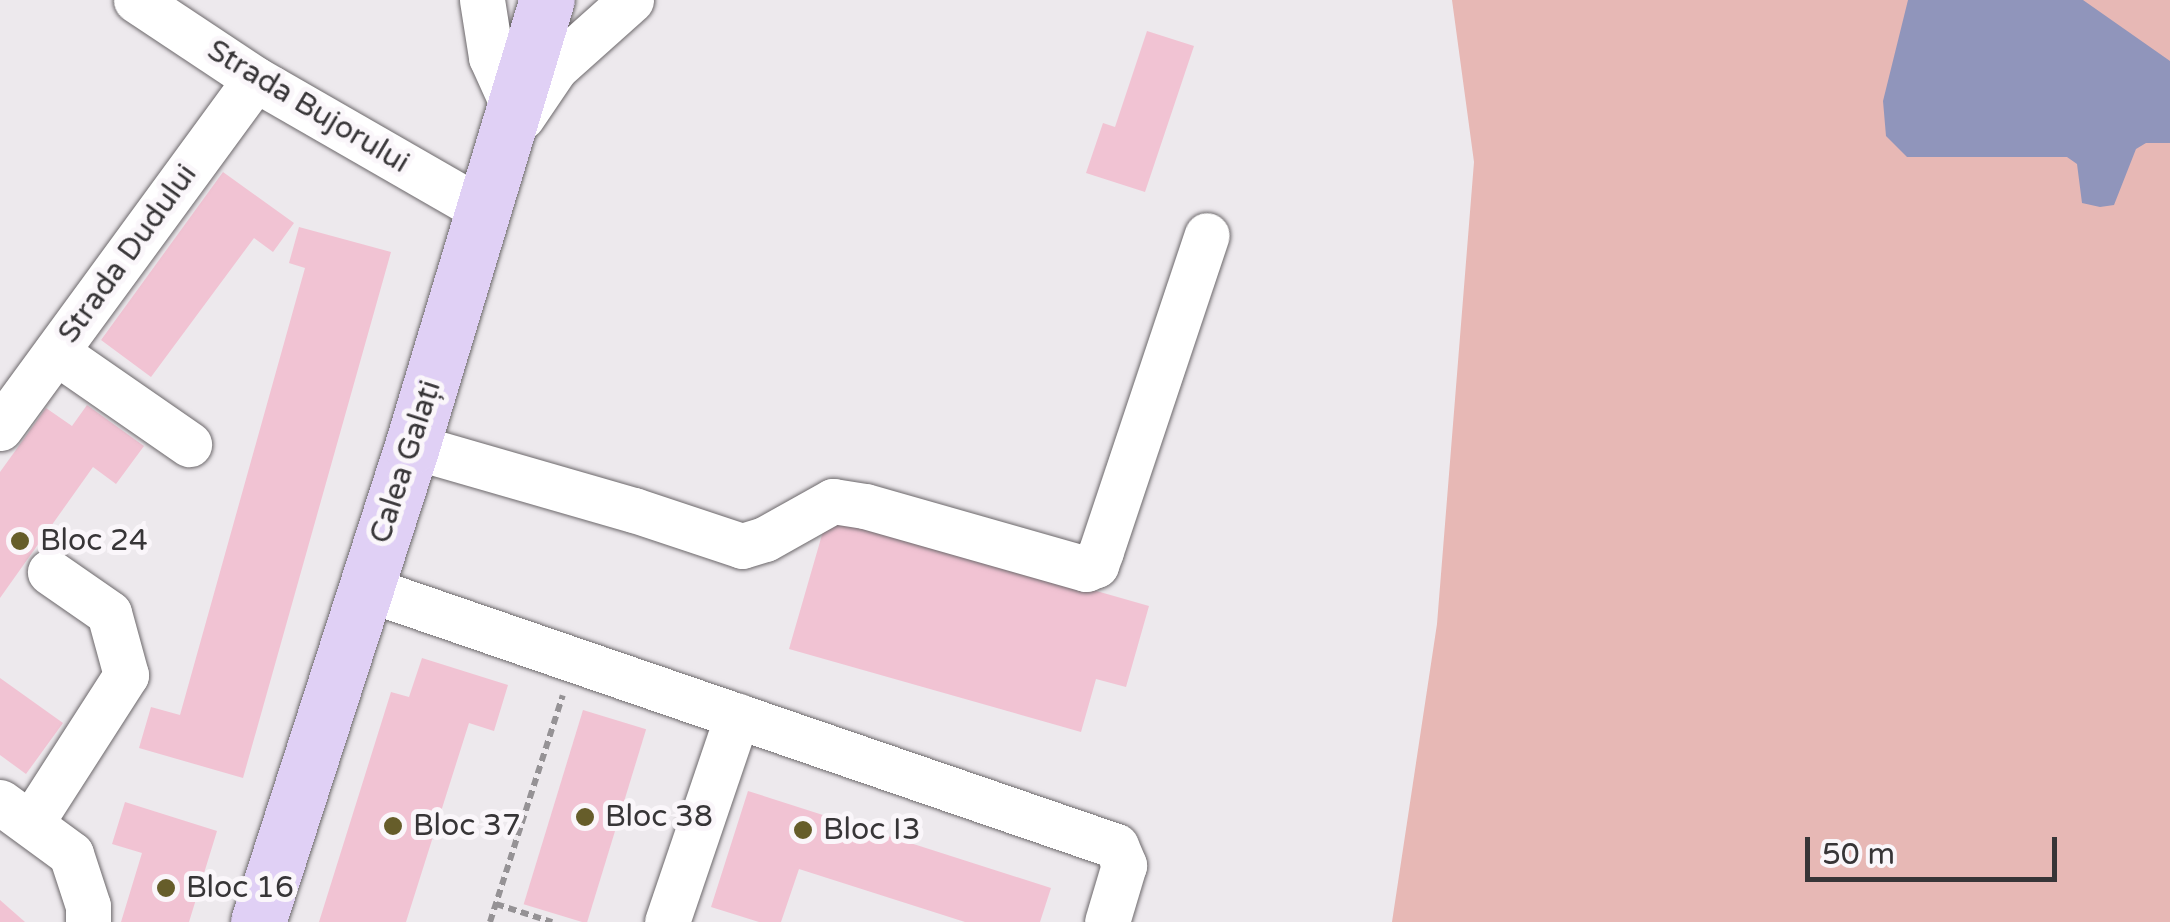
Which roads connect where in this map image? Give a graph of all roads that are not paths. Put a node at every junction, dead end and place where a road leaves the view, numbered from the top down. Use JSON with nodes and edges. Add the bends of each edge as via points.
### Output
{"nodes":[{"id":1,"x":136,"y":0,"type":"edge"},
{"id":2,"x":482,"y":0,"type":"edge"},
{"id":3,"x":547,"y":0,"type":"edge"},
{"id":4,"x":631,"y":0,"type":"edge"},
{"id":5,"x":255,"y":80,"type":"junction"},
{"id":6,"x":509,"y":126,"type":"junction"},
{"id":7,"x":483,"y":210,"type":"junction"},
{"id":8,"x":1207,"y":235,"type":"dead end"},
{"id":9,"x":56,"y":352,"type":"junction"},
{"id":10,"x":0,"y":428,"type":"edge"},
{"id":11,"x":189,"y":444,"type":"dead end"},
{"id":12,"x":412,"y":446,"type":"junction"},
{"id":13,"x":50,"y":572,"type":"dead end"},
{"id":14,"x":365,"y":588,"type":"junction"},
{"id":15,"x":736,"y":716,"type":"junction"},
{"id":16,"x":15,"y":812,"type":"edge"},
{"id":17,"x":88,"y":922,"type":"edge"},
{"id":18,"x":258,"y":922,"type":"edge"},
{"id":19,"x":667,"y":922,"type":"edge"},
{"id":20,"x":1107,"y":922,"type":"edge"}],
"edges":[{"from":1,"to":5,"type":"street","name":"Strada Bujorului"},
{"from":2,"to":6,"type":"street"},
{"from":3,"to":6,"type":"main road","name":"Calea Galați"},
{"from":4,"to":6,"type":"street","via":[[555,68]]},
{"from":5,"to":7,"type":"street","name":"Strada Bujorului"},
{"from":5,"to":9,"type":"street","name":"Strada Dudului"},
{"from":6,"to":7,"type":"main road","name":"Calea Galați"},
{"from":7,"to":12,"type":"main road","name":"Calea Galați"},
{"from":8,"to":12,"type":"street","via":[[1096,565],[1086,569],[833,501],[742,546]]},
{"from":9,"to":10,"type":"street","name":"Strada Dudului"},
{"from":9,"to":11,"type":"street"},
{"from":12,"to":14,"type":"main road","name":"Calea Galați"},
{"from":13,"to":16,"type":"street","via":[[109,614],[126,675]]},
{"from":14,"to":15,"type":"street"},
{"from":14,"to":18,"type":"main road","name":"Calea Galați"},
{"from":15,"to":19,"type":"street"},
{"from":15,"to":20,"type":"street","via":[[1116,846],[1124,864]]},
{"from":16,"to":17,"type":"street","via":[[71,854]]}]}
